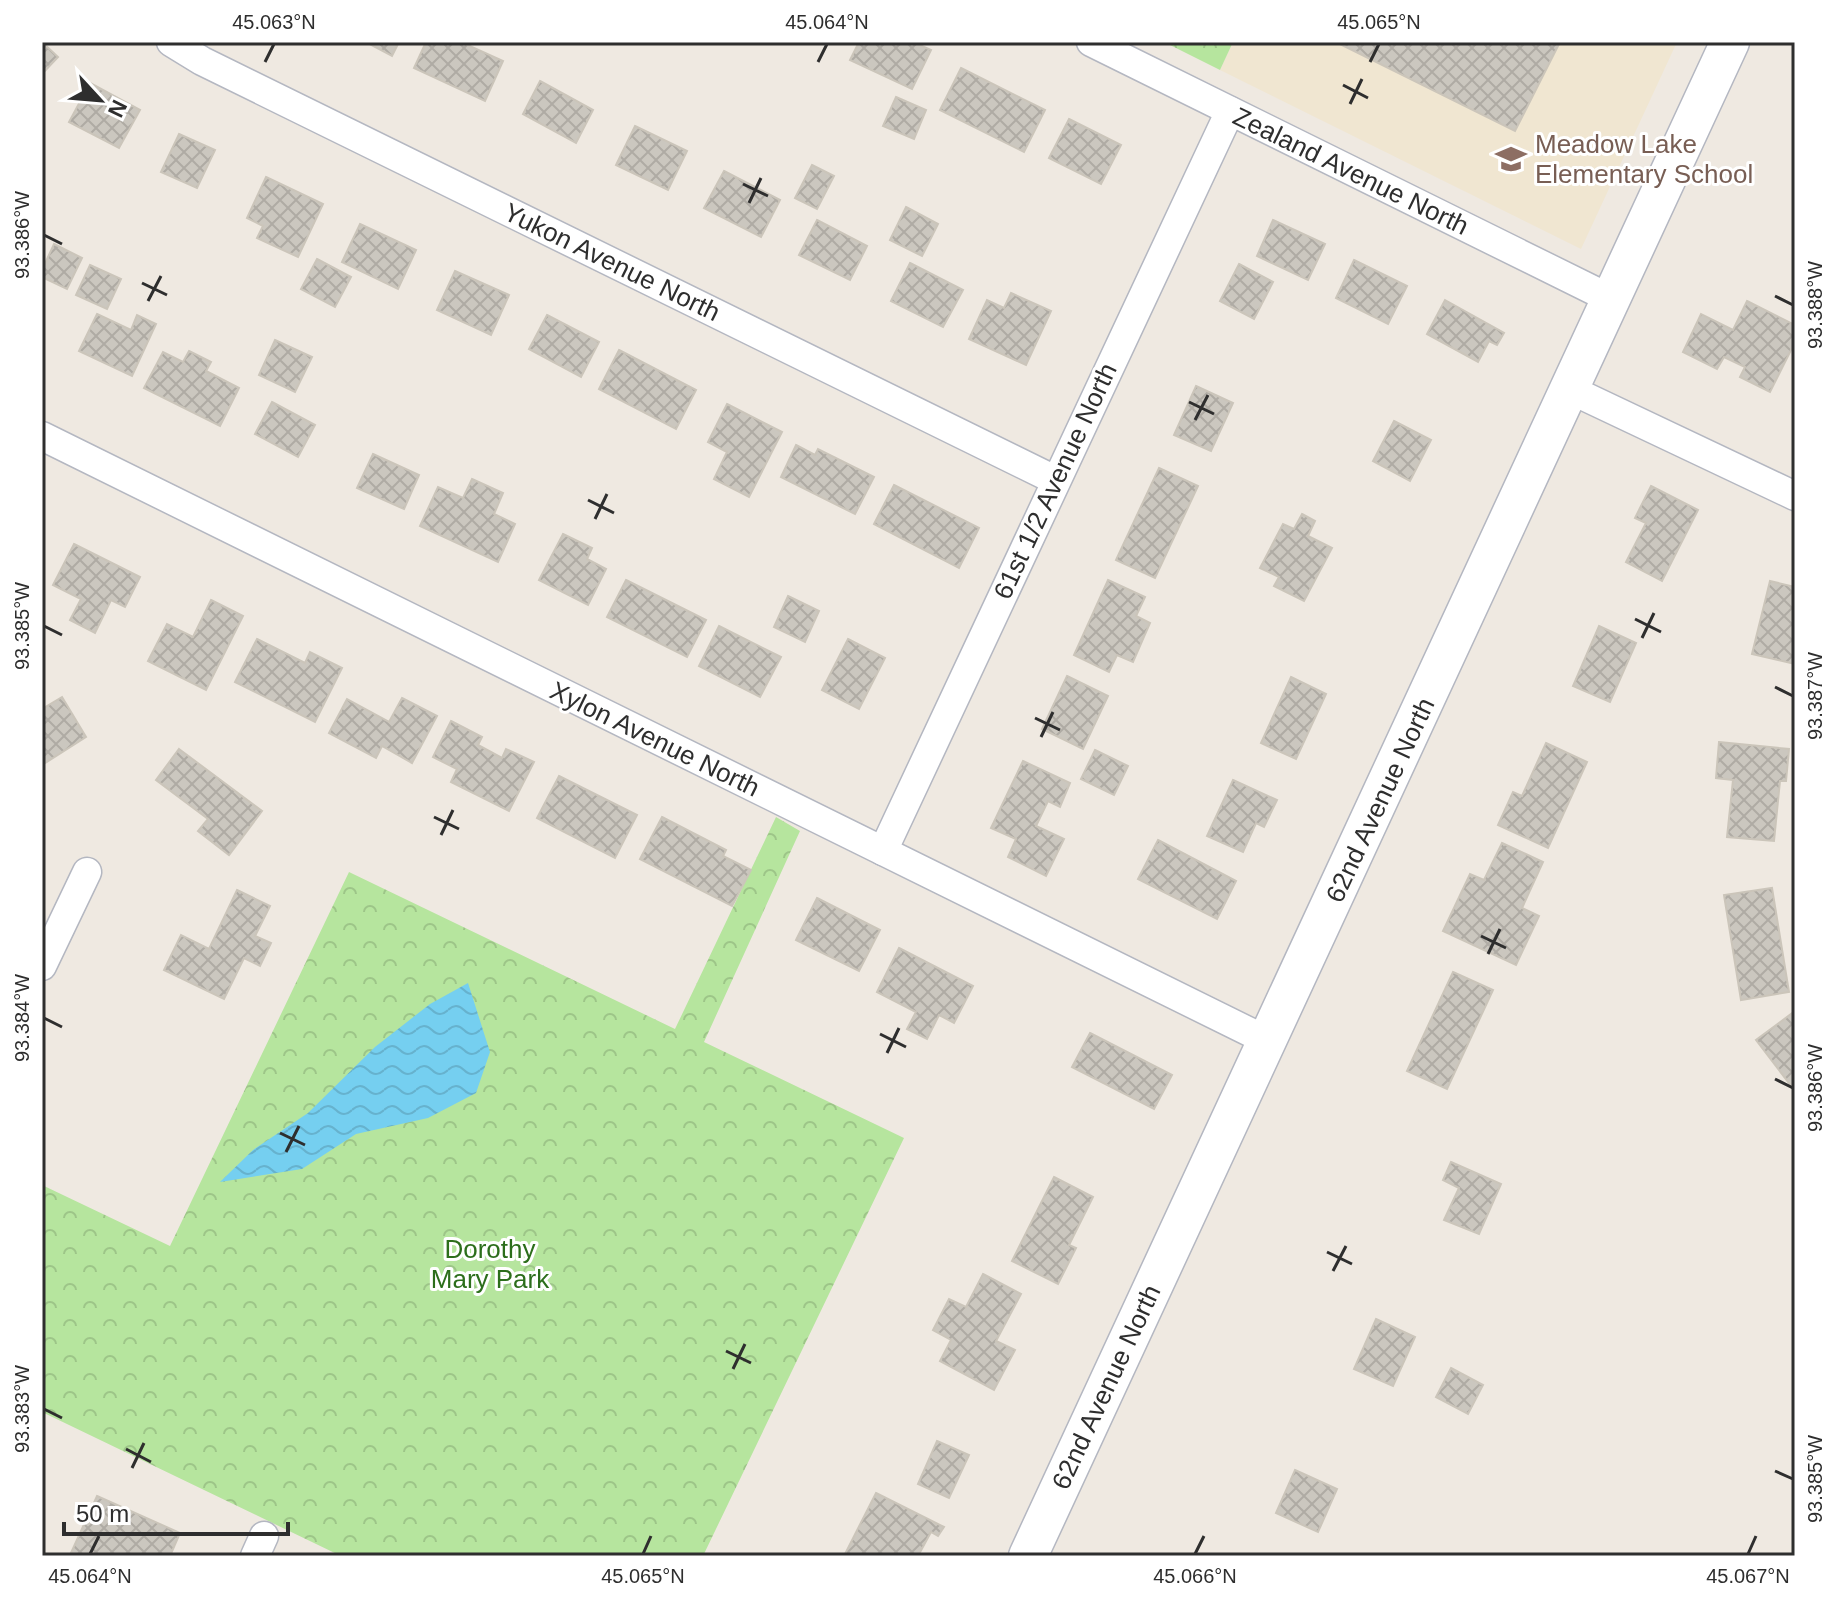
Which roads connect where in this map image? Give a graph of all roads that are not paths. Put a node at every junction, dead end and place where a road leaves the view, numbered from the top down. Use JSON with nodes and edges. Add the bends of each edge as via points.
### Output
{"nodes":[{"id":1,"x":171,"y":42,"type":"edge"},
{"id":2,"x":1091,"y":42,"type":"edge"},
{"id":3,"x":1730,"y":42,"type":"edge"},
{"id":4,"x":1230,"y":111,"type":"junction"},
{"id":5,"x":1611,"y":299,"type":"junction"},
{"id":6,"x":1569,"y":389,"type":"junction"},
{"id":7,"x":42,"y":436,"type":"edge"},
{"id":8,"x":1055,"y":480,"type":"junction"},
{"id":9,"x":1795,"y":496,"type":"edge"},
{"id":10,"x":883,"y":851,"type":"junction"},
{"id":11,"x":87,"y":872,"type":"dead end"},
{"id":12,"x":42,"y":966,"type":"edge"},
{"id":13,"x":1268,"y":1041,"type":"junction"},
{"id":14,"x":1028,"y":1556,"type":"edge"}],
"edges":[{"from":1,"to":8,"type":"street","name":"Yukon Avenue North"},
{"from":2,"to":4,"type":"street","name":"Zealand Avenue North"},
{"from":3,"to":5,"type":"street","name":"62nd Avenue North"},
{"from":4,"to":5,"type":"street","name":"Zealand Avenue North"},
{"from":4,"to":8,"type":"street","name":"61st 1/2 Avenue North"},
{"from":5,"to":6,"type":"street","name":"62nd Avenue North"},
{"from":6,"to":9,"type":"street"},
{"from":6,"to":13,"type":"street","name":"62nd Avenue North"},
{"from":7,"to":10,"type":"street","name":"Xylon Avenue North"},
{"from":8,"to":10,"type":"street","name":"61st 1/2 Avenue North"},
{"from":10,"to":13,"type":"street","name":"Xylon Avenue North"},
{"from":11,"to":12,"type":"street"},
{"from":13,"to":14,"type":"street","name":"62nd Avenue North"}]}
